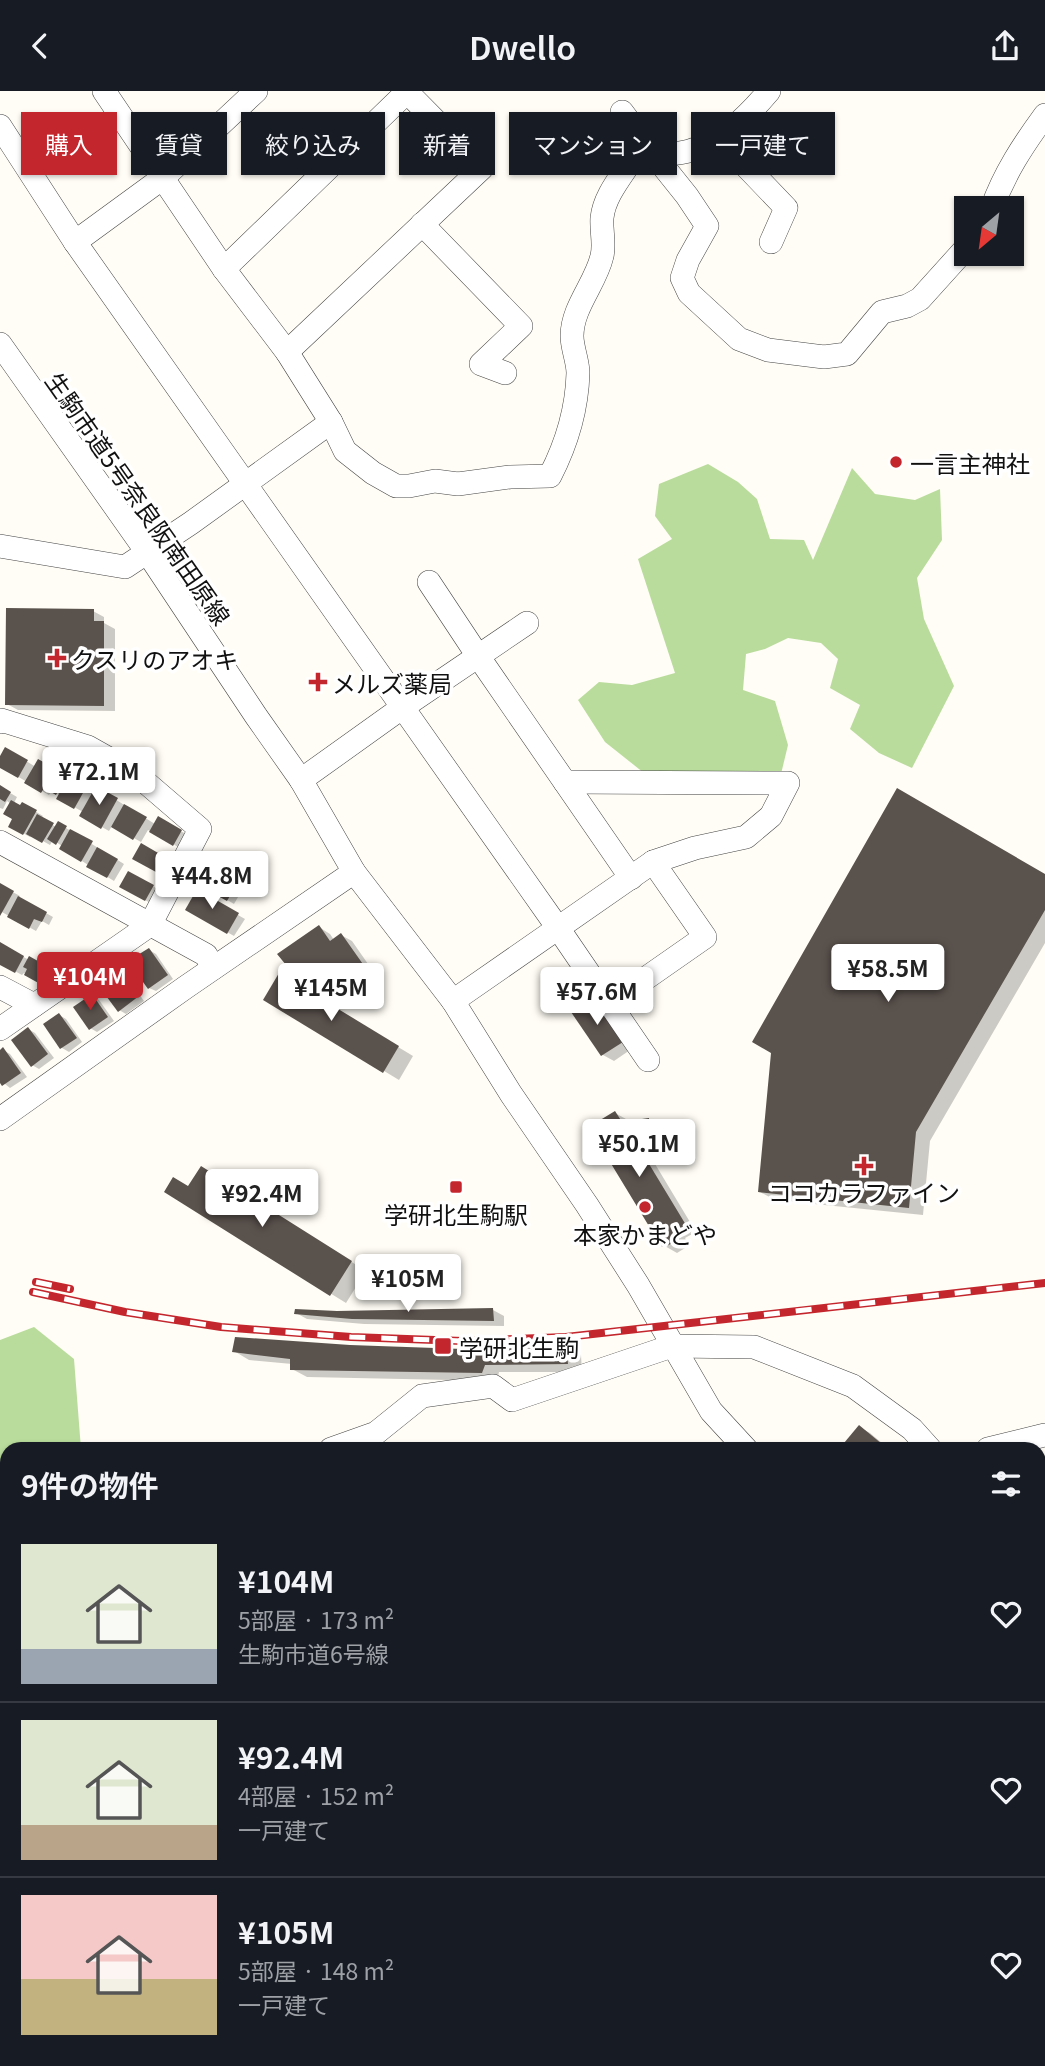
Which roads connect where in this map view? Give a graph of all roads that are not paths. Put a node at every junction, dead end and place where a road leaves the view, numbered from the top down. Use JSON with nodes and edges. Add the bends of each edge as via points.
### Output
{"nodes":[{"id":1,"x":104,"y":91,"type":"edge"},
{"id":2,"x":256,"y":91,"type":"edge"},
{"id":3,"x":407,"y":91,"type":"edge"},
{"id":4,"x":769,"y":91,"type":"edge"},
{"id":5,"x":751,"y":112,"type":"edge"},
{"id":6,"x":1045,"y":115,"type":"edge"},
{"id":7,"x":0,"y":126,"type":"edge"},
{"id":8,"x":622,"y":175,"type":"edge"},
{"id":9,"x":670,"y":175,"type":"edge"},
{"id":10,"x":754,"y":175,"type":"edge"},
{"id":11,"x":164,"y":177,"type":"junction"},
{"id":12,"x":996,"y":196,"type":"edge"},
{"id":13,"x":422,"y":224,"type":"junction"},
{"id":14,"x":75,"y":242,"type":"junction"},
{"id":15,"x":771,"y":242,"type":"dead end"},
{"id":16,"x":954,"y":261,"type":"edge"},
{"id":17,"x":224,"y":269,"type":"junction"},
{"id":18,"x":0,"y":344,"type":"edge"},
{"id":19,"x":287,"y":352,"type":"junction"},
{"id":20,"x":505,"y":373,"type":"dead end"},
{"id":21,"x":331,"y":422,"type":"junction"},
{"id":22,"x":245,"y":482,"type":"junction"},
{"id":23,"x":0,"y":546,"type":"edge"},
{"id":24,"x":147,"y":552,"type":"junction"},
{"id":25,"x":429,"y":582,"type":"dead end"},
{"id":26,"x":527,"y":623,"type":"dead end"},
{"id":27,"x":478,"y":656,"type":"junction"},
{"id":28,"x":403,"y":707,"type":"junction"},
{"id":29,"x":0,"y":722,"type":"edge"},
{"id":30,"x":301,"y":781,"type":"junction"},
{"id":31,"x":565,"y":782,"type":"junction"},
{"id":32,"x":0,"y":842,"type":"edge"},
{"id":33,"x":653,"y":862,"type":"junction"},
{"id":34,"x":354,"y":872,"type":"junction"},
{"id":35,"x":631,"y":878,"type":"junction"},
{"id":36,"x":150,"y":925,"type":"junction"},
{"id":37,"x":558,"y":928,"type":"junction"},
{"id":38,"x":214,"y":968,"type":"junction"},
{"id":39,"x":0,"y":987,"type":"edge"},
{"id":40,"x":453,"y":1002,"type":"junction"},
{"id":41,"x":609,"y":1004,"type":"junction"},
{"id":42,"x":34,"y":1005,"type":"junction"},
{"id":43,"x":0,"y":1029,"type":"edge"},
{"id":44,"x":648,"y":1060,"type":"dead end"},
{"id":45,"x":0,"y":1119,"type":"edge"},
{"id":46,"x":672,"y":1346,"type":"junction"},
{"id":47,"x":1045,"y":1435,"type":"edge"},
{"id":48,"x":351,"y":1442,"type":"edge"},
{"id":49,"x":740,"y":1442,"type":"edge"},
{"id":50,"x":924,"y":1442,"type":"edge"},
{"id":51,"x":1016,"y":1442,"type":"edge"}],
"edges":[{"from":1,"to":11,"type":"street"},
{"from":2,"to":11,"type":"street"},
{"from":3,"to":13,"type":"street","via":[[482,168]]},
{"from":3,"to":17,"type":"street"},
{"from":4,"to":5,"type":"street"},
{"from":6,"to":12,"type":"street","via":[[1014,159]]},
{"from":7,"to":14,"type":"street"},
{"from":8,"to":21,"type":"street","via":[[605,206],[603,255],[575,320],[572,336],[578,375],[574,405],[566,444],[550,477],[396,486],[345,451]]},
{"from":9,"to":16,"type":"street","via":[[707,226],[682,278],[689,293],[739,339],[768,350],[824,357],[847,354],[882,312],[920,299]]},
{"from":10,"to":15,"type":"street","via":[[786,208]]},
{"from":11,"to":14,"type":"street"},
{"from":11,"to":17,"type":"street"},
{"from":13,"to":19,"type":"street"},
{"from":13,"to":20,"type":"street","via":[[521,326],[481,364]]},
{"from":14,"to":22,"type":"street"},
{"from":17,"to":19,"type":"street"},
{"from":18,"to":24,"type":"street","name":"生駒市道5号奈良阪南田原線"},
{"from":19,"to":21,"type":"street"},
{"from":21,"to":22,"type":"street"},
{"from":22,"to":24,"type":"street"},
{"from":22,"to":28,"type":"street"},
{"from":23,"to":24,"type":"street","via":[[125,566]]},
{"from":24,"to":30,"type":"street","name":"生駒市道5号奈良阪南田原線"},
{"from":25,"to":27,"type":"street"},
{"from":26,"to":27,"type":"street"},
{"from":27,"to":28,"type":"street"},
{"from":27,"to":31,"type":"street"},
{"from":28,"to":30,"type":"street"},
{"from":28,"to":37,"type":"street"},
{"from":29,"to":36,"type":"street","via":[[88,747],[136,774],[200,829]]},
{"from":30,"to":34,"type":"street","name":"生駒市道5号奈良阪南田原線"},
{"from":31,"to":33,"type":"street","via":[[788,783],[771,816],[746,837]]},
{"from":31,"to":35,"type":"street"},
{"from":32,"to":36,"type":"street"},
{"from":33,"to":35,"type":"street"},
{"from":33,"to":41,"type":"street","via":[[705,937]]},
{"from":34,"to":38,"type":"street"},
{"from":34,"to":40,"type":"street","name":"生駒市道5号奈良阪南田原線"},
{"from":35,"to":37,"type":"street"},
{"from":36,"to":38,"type":"street","via":[[206,955]]},
{"from":36,"to":42,"type":"street"},
{"from":37,"to":40,"type":"street"},
{"from":37,"to":41,"type":"street"},
{"from":38,"to":45,"type":"street"},
{"from":39,"to":42,"type":"street"},
{"from":40,"to":46,"type":"street","name":"生駒市道5号奈良阪南田原線","via":[[638,1285]]},
{"from":41,"to":44,"type":"street"},
{"from":42,"to":43,"type":"street"},
{"from":46,"to":48,"type":"street","via":[[512,1399],[493,1386],[422,1396],[376,1433]]},
{"from":46,"to":49,"type":"street","name":"生駒市道5号奈良阪南田原線","via":[[711,1411]]},
{"from":46,"to":50,"type":"street","via":[[754,1347],[853,1386]]},
{"from":47,"to":51,"type":"street"}]}
